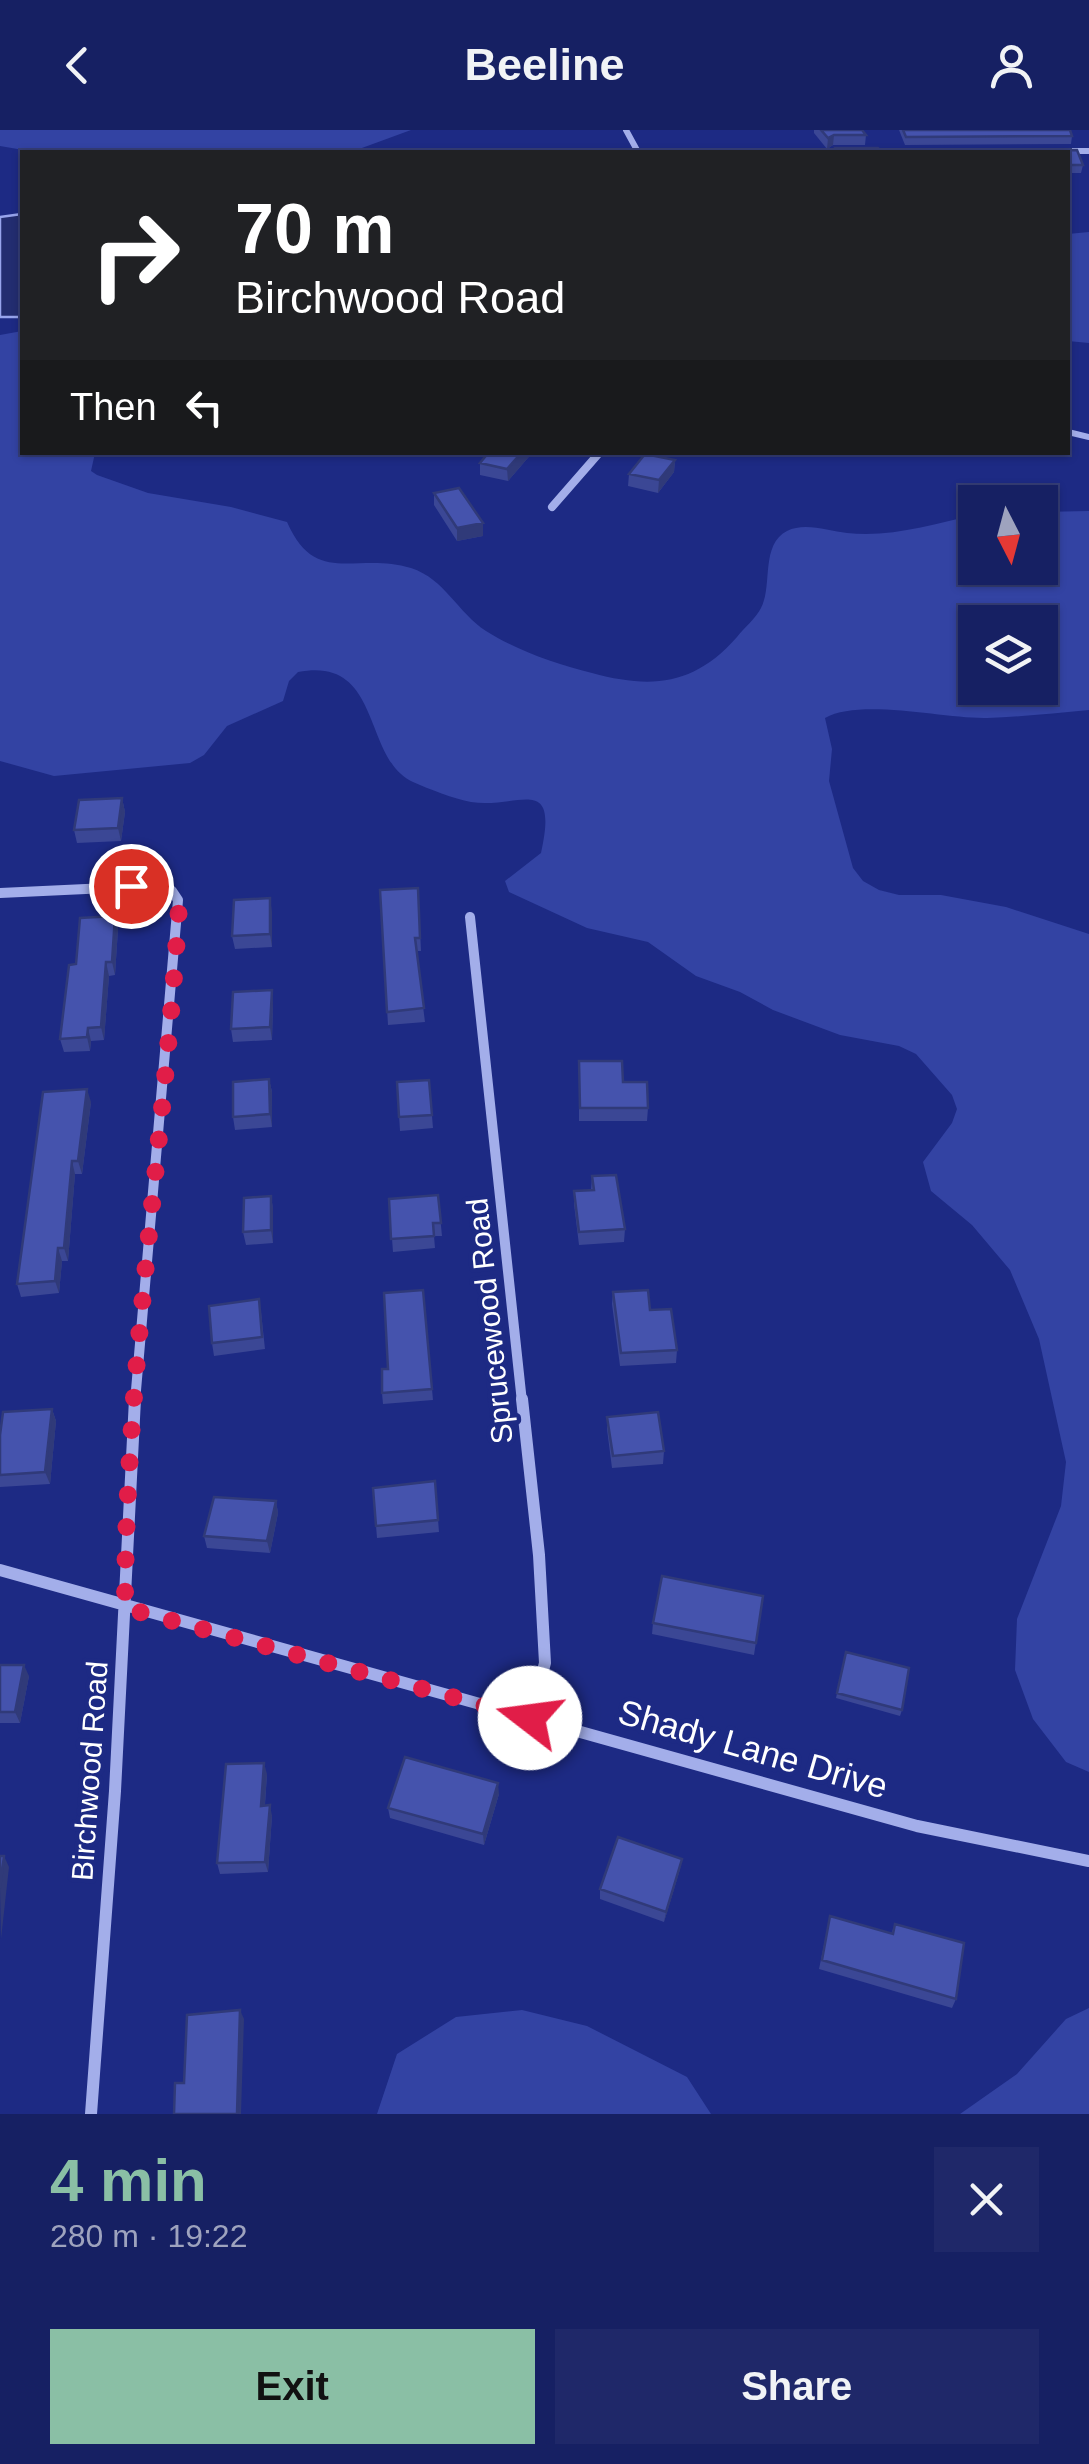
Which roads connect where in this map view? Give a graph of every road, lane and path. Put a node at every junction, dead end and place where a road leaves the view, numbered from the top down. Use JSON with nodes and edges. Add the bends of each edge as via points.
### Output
{"nodes":[{"id":1,"x":597,"y":455,"type":"edge"},
{"id":2,"x":552,"y":507,"type":"dead end"},
{"id":3,"x":0,"y":893,"type":"edge"},
{"id":4,"x":470,"y":917,"type":"dead end"},
{"id":5,"x":0,"y":1570,"type":"edge"},
{"id":6,"x":125,"y":1608,"type":"junction"},
{"id":7,"x":530,"y":1718,"type":"junction"},
{"id":8,"x":1089,"y":1861,"type":"edge"},
{"id":9,"x":92,"y":2114,"type":"edge"}],
"edges":[{"from":1,"to":2,"type":"street"},
{"from":3,"to":6,"type":"street","name":"Birchwood Road","via":[[150,886],[176,894]]},
{"from":4,"to":7,"type":"street","name":"Sprucewood Road","via":[[539,1555],[545,1663]]},
{"from":5,"to":6,"type":"street","name":"Shady Lane Drive"},
{"from":6,"to":7,"type":"street","name":"Shady Lane Drive"},
{"from":6,"to":9,"type":"street","name":"Birchwood Road"},
{"from":7,"to":8,"type":"street","name":"Shady Lane Drive","via":[[917,1826]]}]}
